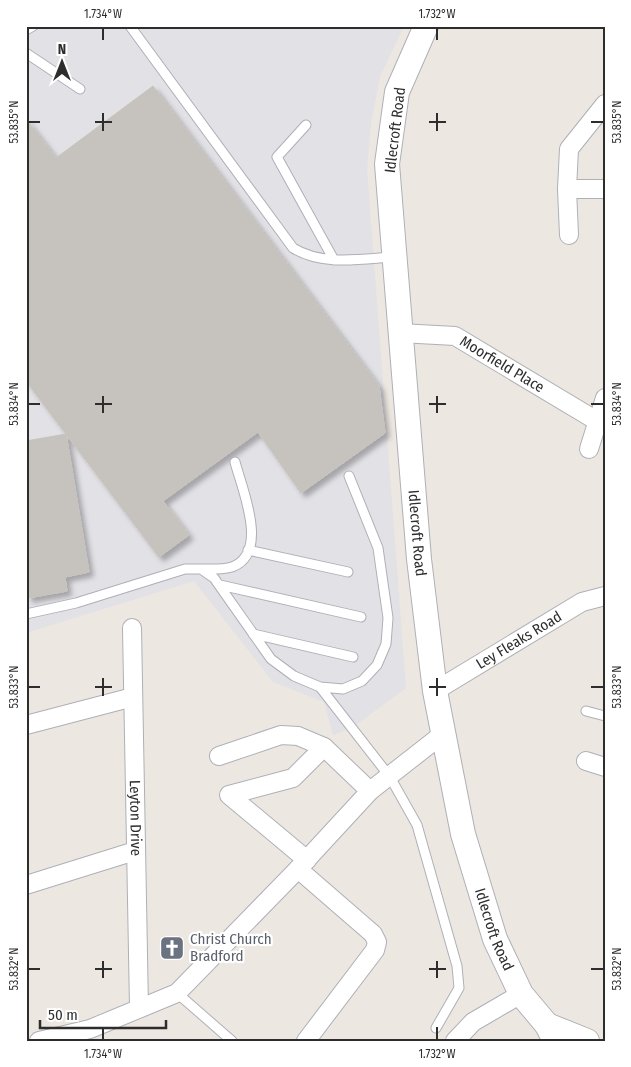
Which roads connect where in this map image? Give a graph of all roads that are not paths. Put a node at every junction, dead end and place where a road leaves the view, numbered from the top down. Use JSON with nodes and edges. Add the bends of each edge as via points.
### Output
{"nodes":[{"id":1,"x":32,"y":26,"type":"edge"},
{"id":2,"x":130,"y":26,"type":"edge"},
{"id":3,"x":426,"y":26,"type":"edge"},
{"id":4,"x":26,"y":30,"type":"edge"},
{"id":5,"x":26,"y":53,"type":"edge"},
{"id":6,"x":80,"y":89,"type":"dead end"},
{"id":7,"x":605,"y":104,"type":"edge"},
{"id":8,"x":306,"y":125,"type":"dead end"},
{"id":9,"x":567,"y":189,"type":"junction"},
{"id":10,"x":605,"y":189,"type":"edge"},
{"id":11,"x":569,"y":235,"type":"dead end"},
{"id":12,"x":394,"y":257,"type":"junction"},
{"id":13,"x":334,"y":260,"type":"junction"},
{"id":14,"x":400,"y":333,"type":"junction"},
{"id":15,"x":605,"y":398,"type":"edge"},
{"id":16,"x":598,"y":420,"type":"junction"},
{"id":17,"x":589,"y":448,"type":"dead end"},
{"id":18,"x":235,"y":462,"type":"dead end"},
{"id":19,"x":349,"y":476,"type":"dead end"},
{"id":20,"x":248,"y":550,"type":"junction"},
{"id":21,"x":201,"y":568,"type":"junction"},
{"id":22,"x":348,"y":572,"type":"dead end"},
{"id":23,"x":220,"y":585,"type":"junction"},
{"id":24,"x":605,"y":596,"type":"edge"},
{"id":25,"x":26,"y":614,"type":"edge"},
{"id":26,"x":361,"y":617,"type":"dead end"},
{"id":27,"x":132,"y":628,"type":"dead end"},
{"id":28,"x":253,"y":634,"type":"junction"},
{"id":29,"x":353,"y":658,"type":"dead end"},
{"id":30,"x":320,"y":687,"type":"junction"},
{"id":31,"x":435,"y":690,"type":"junction"},
{"id":32,"x":133,"y":697,"type":"junction"},
{"id":33,"x":586,"y":711,"type":"dead end"},
{"id":34,"x":605,"y":716,"type":"edge"},
{"id":35,"x":26,"y":725,"type":"edge"},
{"id":36,"x":444,"y":733,"type":"junction"},
{"id":37,"x":324,"y":747,"type":"junction"},
{"id":38,"x":219,"y":756,"type":"dead end"},
{"id":39,"x":586,"y":761,"type":"dead end"},
{"id":40,"x":605,"y":767,"type":"edge"},
{"id":41,"x":390,"y":777,"type":"junction"},
{"id":42,"x":370,"y":790,"type":"junction"},
{"id":43,"x":135,"y":851,"type":"junction"},
{"id":44,"x":303,"y":864,"type":"junction"},
{"id":45,"x":26,"y":884,"type":"edge"},
{"id":46,"x":177,"y":993,"type":"junction"},
{"id":47,"x":521,"y":994,"type":"junction"},
{"id":48,"x":139,"y":1008,"type":"junction"},
{"id":49,"x":436,"y":1028,"type":"dead end"},
{"id":50,"x":551,"y":1033,"type":"edge"},
{"id":51,"x":61,"y":1038,"type":"edge"},
{"id":52,"x":40,"y":1041,"type":"edge"},
{"id":53,"x":232,"y":1041,"type":"edge"},
{"id":54,"x":306,"y":1041,"type":"edge"},
{"id":55,"x":455,"y":1041,"type":"edge"},
{"id":56,"x":564,"y":1041,"type":"edge"},
{"id":57,"x":587,"y":1041,"type":"edge"}],
"edges":[{"from":1,"to":4,"type":"lane"},
{"from":2,"to":13,"type":"lane","via":[[293,248],[317,259]]},
{"from":3,"to":12,"type":"street","name":"Idlecroft Road","via":[[397,92],[387,164]]},
{"from":5,"to":6,"type":"lane"},
{"from":7,"to":9,"type":"street","via":[[568,149]]},
{"from":8,"to":13,"type":"lane","via":[[277,157]]},
{"from":9,"to":10,"type":"street"},
{"from":9,"to":11,"type":"street"},
{"from":12,"to":13,"type":"lane"},
{"from":12,"to":14,"type":"street","name":"Idlecroft Road"},
{"from":14,"to":16,"type":"street","name":"Moorfield Place","via":[[456,336]]},
{"from":14,"to":31,"type":"street","name":"Idlecroft Road","via":[[418,559]]},
{"from":15,"to":16,"type":"street"},
{"from":16,"to":17,"type":"street"},
{"from":18,"to":20,"type":"lane","via":[[252,525],[253,540]]},
{"from":19,"to":30,"type":"lane","via":[[378,548],[388,618],[386,644],[377,665],[362,681],[343,688]]},
{"from":20,"to":21,"type":"lane","via":[[234,566]]},
{"from":20,"to":22,"type":"lane"},
{"from":21,"to":23,"type":"lane"},
{"from":21,"to":25,"type":"lane","via":[[185,568],[76,603]]},
{"from":23,"to":26,"type":"lane"},
{"from":23,"to":28,"type":"lane"},
{"from":24,"to":31,"type":"street","name":"Ley Fleaks Road","via":[[582,602]]},
{"from":27,"to":32,"type":"street","name":"Leyton Drive"},
{"from":28,"to":29,"type":"lane"},
{"from":28,"to":30,"type":"lane","via":[[271,660],[294,676]]},
{"from":30,"to":41,"type":"lane"},
{"from":31,"to":36,"type":"street","name":"Idlecroft Road"},
{"from":32,"to":35,"type":"street"},
{"from":32,"to":43,"type":"street","name":"Leyton Drive"},
{"from":33,"to":34,"type":"lane"},
{"from":36,"to":41,"type":"street"},
{"from":36,"to":47,"type":"street","name":"Idlecroft Road","via":[[466,844],[494,939]]},
{"from":37,"to":38,"type":"street","via":[[298,736],[281,735]]},
{"from":37,"to":42,"type":"street"},
{"from":37,"to":44,"type":"street","via":[[293,778],[230,795]]},
{"from":39,"to":40,"type":"street"},
{"from":41,"to":42,"type":"street"},
{"from":41,"to":49,"type":"lane","via":[[417,825],[458,966],[459,988]]},
{"from":42,"to":44,"type":"street"},
{"from":43,"to":45,"type":"street"},
{"from":43,"to":48,"type":"street","name":"Leyton Drive"},
{"from":44,"to":46,"type":"street"},
{"from":44,"to":54,"type":"street","via":[[373,934],[377,942],[375,950]]},
{"from":46,"to":48,"type":"street"},
{"from":46,"to":53,"type":"lane"},
{"from":47,"to":50,"type":"street","name":"Idlecroft Road"},
{"from":47,"to":55,"type":"street","via":[[473,1022]]},
{"from":48,"to":51,"type":"street"},
{"from":50,"to":56,"type":"street","name":"Idlecroft Road"},
{"from":50,"to":57,"type":"street","name":"Idlecroft Road"},
{"from":51,"to":52,"type":"street"}]}
